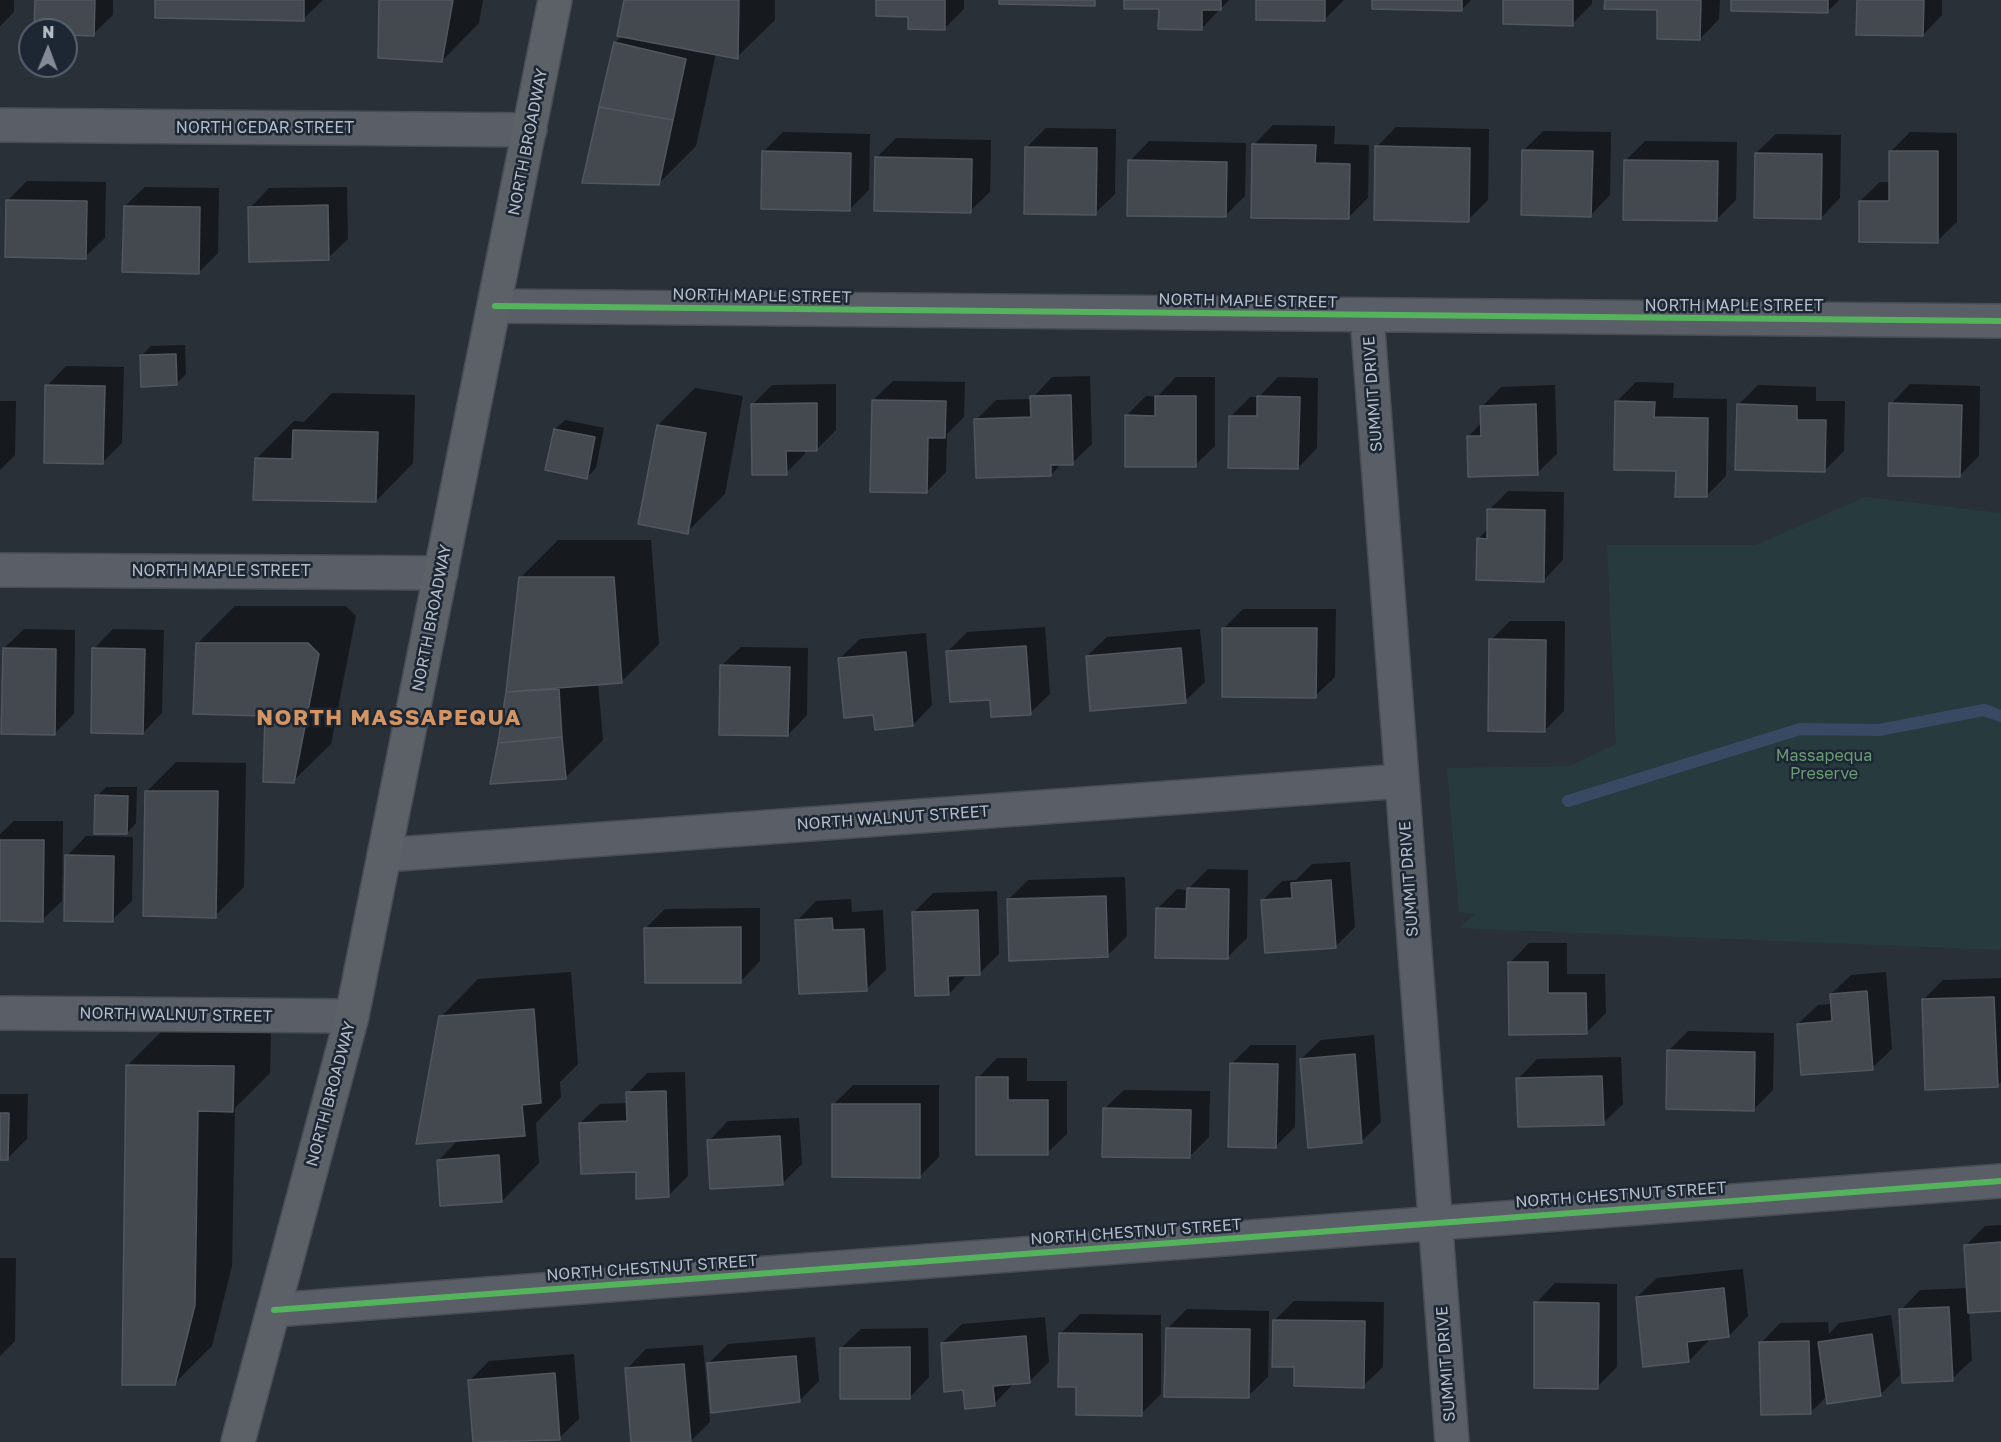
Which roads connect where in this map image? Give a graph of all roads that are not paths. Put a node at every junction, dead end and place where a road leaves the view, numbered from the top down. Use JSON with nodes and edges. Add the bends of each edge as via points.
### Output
{"nodes":[{"id":1,"x":555,"y":0,"type":"edge"},
{"id":2,"x":0,"y":125,"type":"edge"},
{"id":3,"x":530,"y":130,"type":"junction"},
{"id":4,"x":495,"y":306,"type":"junction"},
{"id":5,"x":1367,"y":316,"type":"junction"},
{"id":6,"x":2001,"y":321,"type":"edge"},
{"id":7,"x":0,"y":570,"type":"edge"},
{"id":8,"x":441,"y":573,"type":"junction"},
{"id":9,"x":1401,"y":781,"type":"junction"},
{"id":10,"x":384,"y":855,"type":"junction"},
{"id":11,"x":0,"y":1013,"type":"edge"},
{"id":12,"x":352,"y":1016,"type":"junction"},
{"id":13,"x":2001,"y":1181,"type":"edge"},
{"id":14,"x":1436,"y":1223,"type":"junction"},
{"id":15,"x":274,"y":1310,"type":"junction"},
{"id":16,"x":238,"y":1442,"type":"edge"},
{"id":17,"x":1452,"y":1442,"type":"edge"}],
"edges":[{"from":1,"to":3,"type":"main road","name":"NORTH BROADWAY"},
{"from":2,"to":3,"type":"street","name":"NORTH CEDAR STREET"},
{"from":3,"to":4,"type":"main road","name":"NORTH BROADWAY"},
{"from":4,"to":5,"type":"street","name":"NORTH MAPLE STREET"},
{"from":4,"to":8,"type":"main road","name":"NORTH BROADWAY"},
{"from":5,"to":6,"type":"street","name":"NORTH MAPLE STREET"},
{"from":5,"to":9,"type":"street","name":"SUMMIT DRIVE"},
{"from":7,"to":8,"type":"street","name":"NORTH MAPLE STREET"},
{"from":8,"to":10,"type":"main road","name":"NORTH BROADWAY"},
{"from":9,"to":10,"type":"street","name":"NORTH WALNUT STREET"},
{"from":9,"to":14,"type":"street","name":"SUMMIT DRIVE"},
{"from":10,"to":12,"type":"main road","name":"NORTH BROADWAY"},
{"from":11,"to":12,"type":"street","name":"NORTH WALNUT STREET"},
{"from":12,"to":15,"type":"main road","name":"NORTH BROADWAY"},
{"from":13,"to":14,"type":"street","name":"NORTH CHESTNUT STREET"},
{"from":14,"to":15,"type":"street","name":"NORTH CHESTNUT STREET"},
{"from":14,"to":17,"type":"street","name":"SUMMIT DRIVE"},
{"from":15,"to":16,"type":"main road","name":"NORTH BROADWAY"}]}
